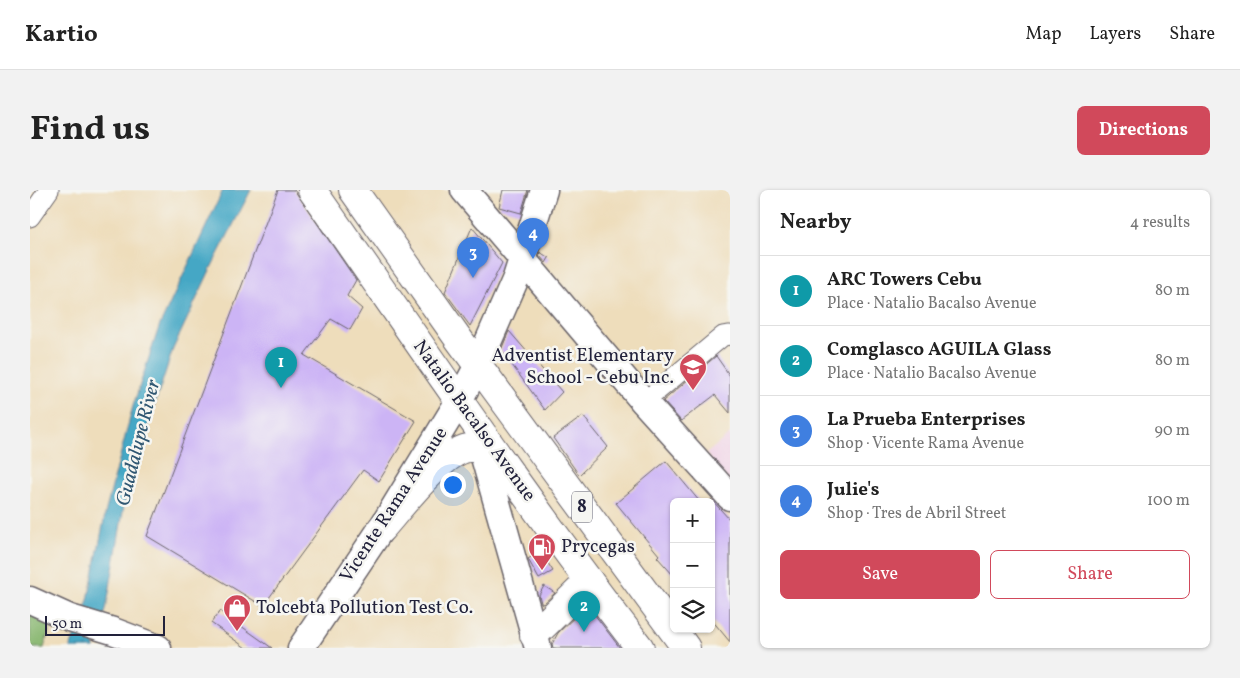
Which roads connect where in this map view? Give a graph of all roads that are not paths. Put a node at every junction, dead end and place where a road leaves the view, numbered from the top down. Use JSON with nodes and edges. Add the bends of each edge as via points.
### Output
{"nodes":[{"id":1,"x":49,"y":190,"type":"edge"},
{"id":2,"x":312,"y":190,"type":"edge"},
{"id":3,"x":353,"y":190,"type":"edge"},
{"id":4,"x":464,"y":190,"type":"edge"},
{"id":5,"x":544,"y":190,"type":"edge"},
{"id":6,"x":30,"y":217,"type":"edge"},
{"id":7,"x":379,"y":227,"type":"junction"},
{"id":8,"x":352,"y":249,"type":"junction"},
{"id":9,"x":523,"y":258,"type":"junction"},
{"id":10,"x":730,"y":335,"type":"edge"},
{"id":11,"x":478,"y":365,"type":"junction"},
{"id":12,"x":459,"y":401,"type":"junction"},
{"id":13,"x":644,"y":402,"type":"junction"},
{"id":14,"x":491,"y":454,"type":"junction"},
{"id":15,"x":730,"y":497,"type":"edge"},
{"id":16,"x":381,"y":529,"type":"junction"},
{"id":17,"x":590,"y":581,"type":"junction"},
{"id":18,"x":30,"y":600,"type":"edge"},
{"id":19,"x":536,"y":642,"type":"edge"},
{"id":20,"x":158,"y":648,"type":"edge"},
{"id":21,"x":301,"y":648,"type":"edge"},
{"id":22,"x":640,"y":648,"type":"edge"},
{"id":23,"x":686,"y":648,"type":"edge"}],
"edges":[{"from":1,"to":6,"type":"street"},
{"from":2,"to":8,"type":"main road","name":"Natalio Bacalso Avenue","number":"8"},
{"from":3,"to":7,"type":"main road","name":"Natalio Bacalso Avenue","number":"8"},
{"from":4,"to":9,"type":"street"},
{"from":5,"to":9,"type":"street","name":"Vicente Rama Avenue"},
{"from":7,"to":8,"type":"main road"},
{"from":7,"to":11,"type":"main road","name":"Natalio Bacalso Avenue","number":"8"},
{"from":8,"to":12,"type":"main road","name":"Natalio Bacalso Avenue","number":"8"},
{"from":9,"to":11,"type":"street","name":"Vicente Rama Avenue"},
{"from":9,"to":13,"type":"street"},
{"from":10,"to":13,"type":"street","via":[[723,336]]},
{"from":11,"to":12,"type":"street","name":"Vicente Rama Avenue"},
{"from":11,"to":23,"type":"main road","name":"Natalio Bacalso Avenue","number":"8"},
{"from":12,"to":14,"type":"main road","name":"Natalio Bacalso Avenue","number":"8"},
{"from":12,"to":16,"type":"street","name":"Vicente Rama Avenue"},
{"from":13,"to":15,"type":"street"},
{"from":14,"to":16,"type":"main road","via":[[468,448],[444,461]]},
{"from":14,"to":17,"type":"main road","name":"Natalio Bacalso Avenue","number":"8"},
{"from":14,"to":19,"type":"street"},
{"from":16,"to":21,"type":"street","name":"Vicente Rama Avenue"},
{"from":17,"to":19,"type":"main road"},
{"from":17,"to":22,"type":"main road","name":"Natalio Bacalso Avenue","number":"8"},
{"from":18,"to":20,"type":"street","via":[[70,618]]}]}
